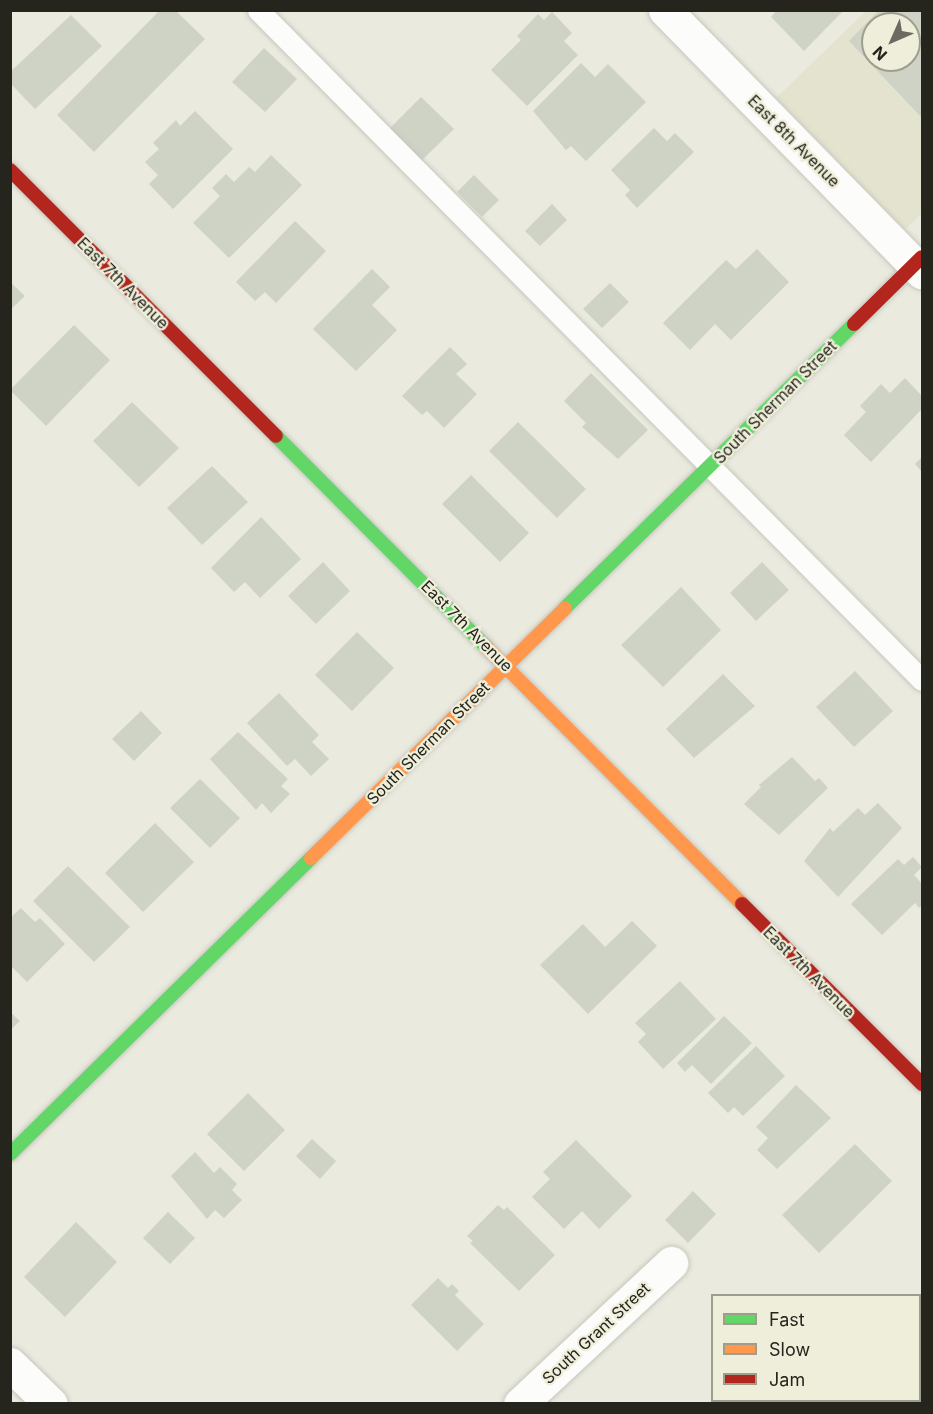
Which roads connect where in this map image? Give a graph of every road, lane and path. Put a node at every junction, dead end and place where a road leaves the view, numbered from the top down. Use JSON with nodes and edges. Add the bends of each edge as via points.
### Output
{"nodes":[{"id":1,"x":258,"y":10,"type":"edge"},
{"id":2,"x":665,"y":10,"type":"edge"},
{"id":3,"x":10,"y":170,"type":"edge"},
{"id":4,"x":920,"y":264,"type":"edge"},
{"id":5,"x":709,"y":467,"type":"junction"},
{"id":6,"x":507,"y":666,"type":"junction"},
{"id":7,"x":922,"y":680,"type":"edge"},
{"id":8,"x":922,"y":1084,"type":"edge"},
{"id":9,"x":10,"y":1154,"type":"edge"},
{"id":10,"x":671,"y":1263,"type":"dead end"},
{"id":11,"x":15,"y":1377,"type":"edge"},
{"id":12,"x":51,"y":1404,"type":"edge"},
{"id":13,"x":520,"y":1404,"type":"edge"}],
"edges":[{"from":1,"to":5,"type":"lane"},
{"from":2,"to":4,"type":"street","name":"East 8th Avenue"},
{"from":3,"to":6,"type":"street","name":"East 7th Avenue"},
{"from":4,"to":5,"type":"street","name":"South Sherman Street"},
{"from":5,"to":6,"type":"street","name":"South Sherman Street"},
{"from":5,"to":7,"type":"lane"},
{"from":6,"to":8,"type":"street","name":"East 7th Avenue"},
{"from":6,"to":9,"type":"street","name":"South Sherman Street"},
{"from":10,"to":13,"type":"street","name":"South Grant Street"},
{"from":11,"to":12,"type":"street"}]}
